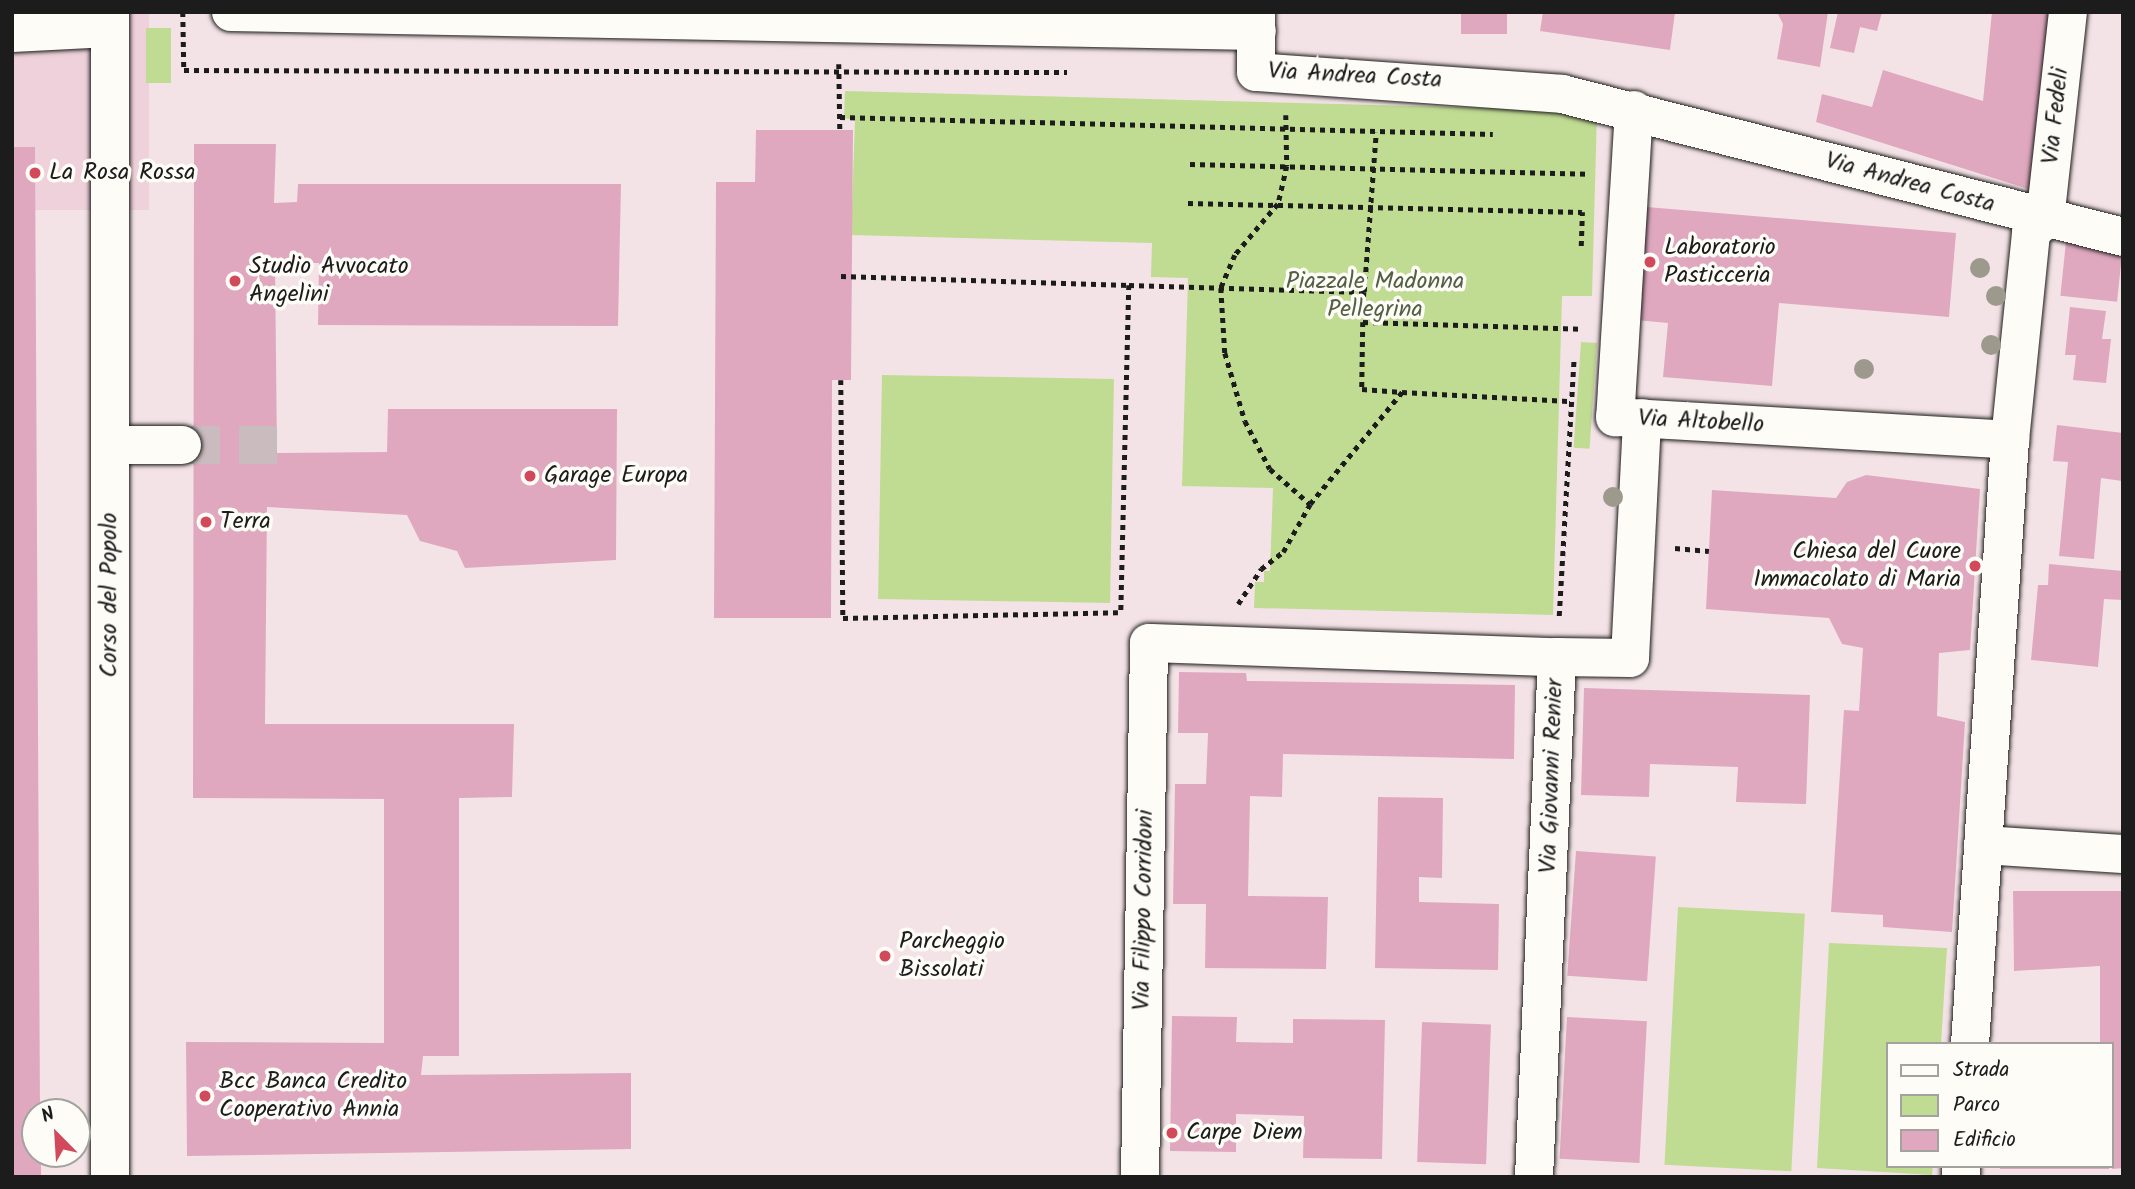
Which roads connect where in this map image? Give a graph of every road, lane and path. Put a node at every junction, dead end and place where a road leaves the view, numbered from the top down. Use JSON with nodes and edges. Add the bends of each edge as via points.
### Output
{"nodes":[{"id":1,"x":183,"y":12,"type":"edge"},
{"id":2,"x":231,"y":12,"type":"edge"},
{"id":3,"x":2068,"y":12,"type":"edge"},
{"id":4,"x":799,"y":16,"type":"edge"},
{"id":5,"x":1037,"y":18,"type":"edge"},
{"id":6,"x":110,"y":20,"type":"edge"},
{"id":7,"x":839,"y":20,"type":"junction"},
{"id":8,"x":1256,"y":22,"type":"edge"},
{"id":9,"x":12,"y":33,"type":"edge"},
{"id":10,"x":1075,"y":72,"type":"dead end"},
{"id":11,"x":1286,"y":73,"type":"junction"},
{"id":12,"x":839,"y":74,"type":"junction"},
{"id":13,"x":1634,"y":110,"type":"junction"},
{"id":14,"x":840,"y":117,"type":"junction"},
{"id":15,"x":840,"y":130,"type":"dead end"},
{"id":16,"x":1286,"y":130,"type":"junction"},
{"id":17,"x":1190,"y":164,"type":"dead end"},
{"id":18,"x":1287,"y":166,"type":"junction"},
{"id":19,"x":1373,"y":167,"type":"junction"},
{"id":20,"x":1630,"y":176,"type":"junction"},
{"id":21,"x":1188,"y":203,"type":"dead end"},
{"id":22,"x":1278,"y":204,"type":"junction"},
{"id":23,"x":1371,"y":205,"type":"junction"},
{"id":24,"x":1582,"y":212,"type":"junction"},
{"id":25,"x":1627,"y":213,"type":"junction"},
{"id":26,"x":2045,"y":220,"type":"junction"},
{"id":27,"x":2123,"y":237,"type":"edge"},
{"id":28,"x":1580,"y":254,"type":"dead end"},
{"id":29,"x":841,"y":276,"type":"dead end"},
{"id":30,"x":1129,"y":285,"type":"junction"},
{"id":31,"x":1222,"y":288,"type":"junction"},
{"id":32,"x":1364,"y":292,"type":"junction"},
{"id":33,"x":1578,"y":318,"type":"dead end"},
{"id":34,"x":1363,"y":322,"type":"junction"},
{"id":35,"x":1578,"y":329,"type":"junction"},
{"id":36,"x":1620,"y":330,"type":"junction"},
{"id":37,"x":1576,"y":341,"type":"dead end"},
{"id":38,"x":1574,"y":353,"type":"dead end"},
{"id":39,"x":841,"y":380,"type":"dead end"},
{"id":40,"x":1402,"y":392,"type":"junction"},
{"id":41,"x":1568,"y":401,"type":"junction"},
{"id":42,"x":1647,"y":419,"type":"junction"},
{"id":43,"x":2010,"y":440,"type":"junction"},
{"id":44,"x":110,"y":445,"type":"junction"},
{"id":45,"x":182,"y":445,"type":"tunnel mouth"},
{"id":46,"x":1310,"y":504,"type":"junction"},
{"id":47,"x":1659,"y":547,"type":"dead end"},
{"id":48,"x":1709,"y":551,"type":"dead end"},
{"id":49,"x":1118,"y":612,"type":"junction"},
{"id":50,"x":1247,"y":613,"type":"dead end"},
{"id":51,"x":1553,"y":615,"type":"dead end"},
{"id":52,"x":1559,"y":615,"type":"junction"},
{"id":53,"x":1139,"y":628,"type":"junction"},
{"id":54,"x":1557,"y":657,"type":"junction"},
{"id":55,"x":1983,"y":845,"type":"junction"},
{"id":56,"x":2123,"y":854,"type":"edge"},
{"id":57,"x":1969,"y":1042,"type":"edge"},
{"id":58,"x":110,"y":1177,"type":"edge"},
{"id":59,"x":1140,"y":1177,"type":"edge"},
{"id":60,"x":1534,"y":1177,"type":"edge"}],
"edges":[{"from":1,"to":12,"type":"path","via":[[184,70]]},
{"from":2,"to":4,"type":"street","name":"Via Andrea Costa"},
{"from":3,"to":26,"type":"street","name":"Via Fedeli"},
{"from":4,"to":7,"type":"street","name":"Via Andrea Costa"},
{"from":5,"to":7,"type":"street","name":"Via Andrea Costa"},
{"from":5,"to":8,"type":"street","name":"Via Andrea Costa"},
{"from":6,"to":9,"type":"street"},
{"from":6,"to":44,"type":"street","name":"Corso del Popolo"},
{"from":7,"to":12,"type":"path"},
{"from":8,"to":11,"type":"street","name":"Via Andrea Costa","via":[[1256,72]]},
{"from":10,"to":12,"type":"path"},
{"from":11,"to":13,"type":"street","name":"Via Andrea Costa","via":[[1453,82]]},
{"from":11,"to":16,"type":"path"},
{"from":12,"to":14,"type":"path"},
{"from":13,"to":20,"type":"street","name":"Via Altobello"},
{"from":13,"to":26,"type":"street","name":"Via Andrea Costa"},
{"from":14,"to":15,"type":"path"},
{"from":14,"to":16,"type":"path"},
{"from":16,"to":18,"type":"path"},
{"from":16,"to":19,"type":"path","via":[[1376,132]]},
{"from":17,"to":18,"type":"path"},
{"from":18,"to":19,"type":"path"},
{"from":18,"to":22,"type":"path"},
{"from":19,"to":20,"type":"path"},
{"from":19,"to":23,"type":"path"},
{"from":20,"to":25,"type":"street","name":"Via Altobello"},
{"from":21,"to":22,"type":"path"},
{"from":22,"to":23,"type":"path"},
{"from":22,"to":31,"type":"path","via":[[1235,255]]},
{"from":23,"to":24,"type":"path"},
{"from":23,"to":32,"type":"path"},
{"from":24,"to":25,"type":"path"},
{"from":24,"to":28,"type":"path"},
{"from":25,"to":36,"type":"street","name":"Via Altobello"},
{"from":26,"to":27,"type":"street","name":"Via Andrea Costa"},
{"from":26,"to":43,"type":"street","via":[[2031,232]]},
{"from":29,"to":30,"type":"path"},
{"from":30,"to":31,"type":"path"},
{"from":30,"to":49,"type":"path"},
{"from":31,"to":32,"type":"path"},
{"from":31,"to":46,"type":"path","via":[[1225,353],[1245,421],[1270,469]]},
{"from":32,"to":34,"type":"path"},
{"from":33,"to":35,"type":"path"},
{"from":34,"to":35,"type":"path"},
{"from":34,"to":40,"type":"path","via":[[1362,389]]},
{"from":35,"to":36,"type":"path"},
{"from":35,"to":37,"type":"path"},
{"from":36,"to":42,"type":"street","name":"Via Altobello","via":[[1615,417]]},
{"from":38,"to":41,"type":"path"},
{"from":39,"to":49,"type":"path","via":[[843,618]]},
{"from":40,"to":41,"type":"path"},
{"from":40,"to":46,"type":"path"},
{"from":41,"to":52,"type":"path"},
{"from":42,"to":43,"type":"street","name":"Via Altobello"},
{"from":42,"to":54,"type":"street","via":[[1630,658]]},
{"from":43,"to":55,"type":"street"},
{"from":44,"to":45,"type":"street"},
{"from":44,"to":58,"type":"street","name":"Corso del Popolo"},
{"from":46,"to":50,"type":"path","via":[[1283,552],[1261,569],[1233,613]]},
{"from":47,"to":48,"type":"path"},
{"from":49,"to":53,"type":"path"},
{"from":51,"to":52,"type":"path"},
{"from":52,"to":54,"type":"path"},
{"from":53,"to":54,"type":"street","name":"Via Giovanni Renier"},
{"from":53,"to":59,"type":"street","name":"Via Filippo Corridoni"},
{"from":54,"to":60,"type":"street","name":"Via Giovanni Renier"},
{"from":55,"to":56,"type":"street"},
{"from":55,"to":57,"type":"street"}]}
